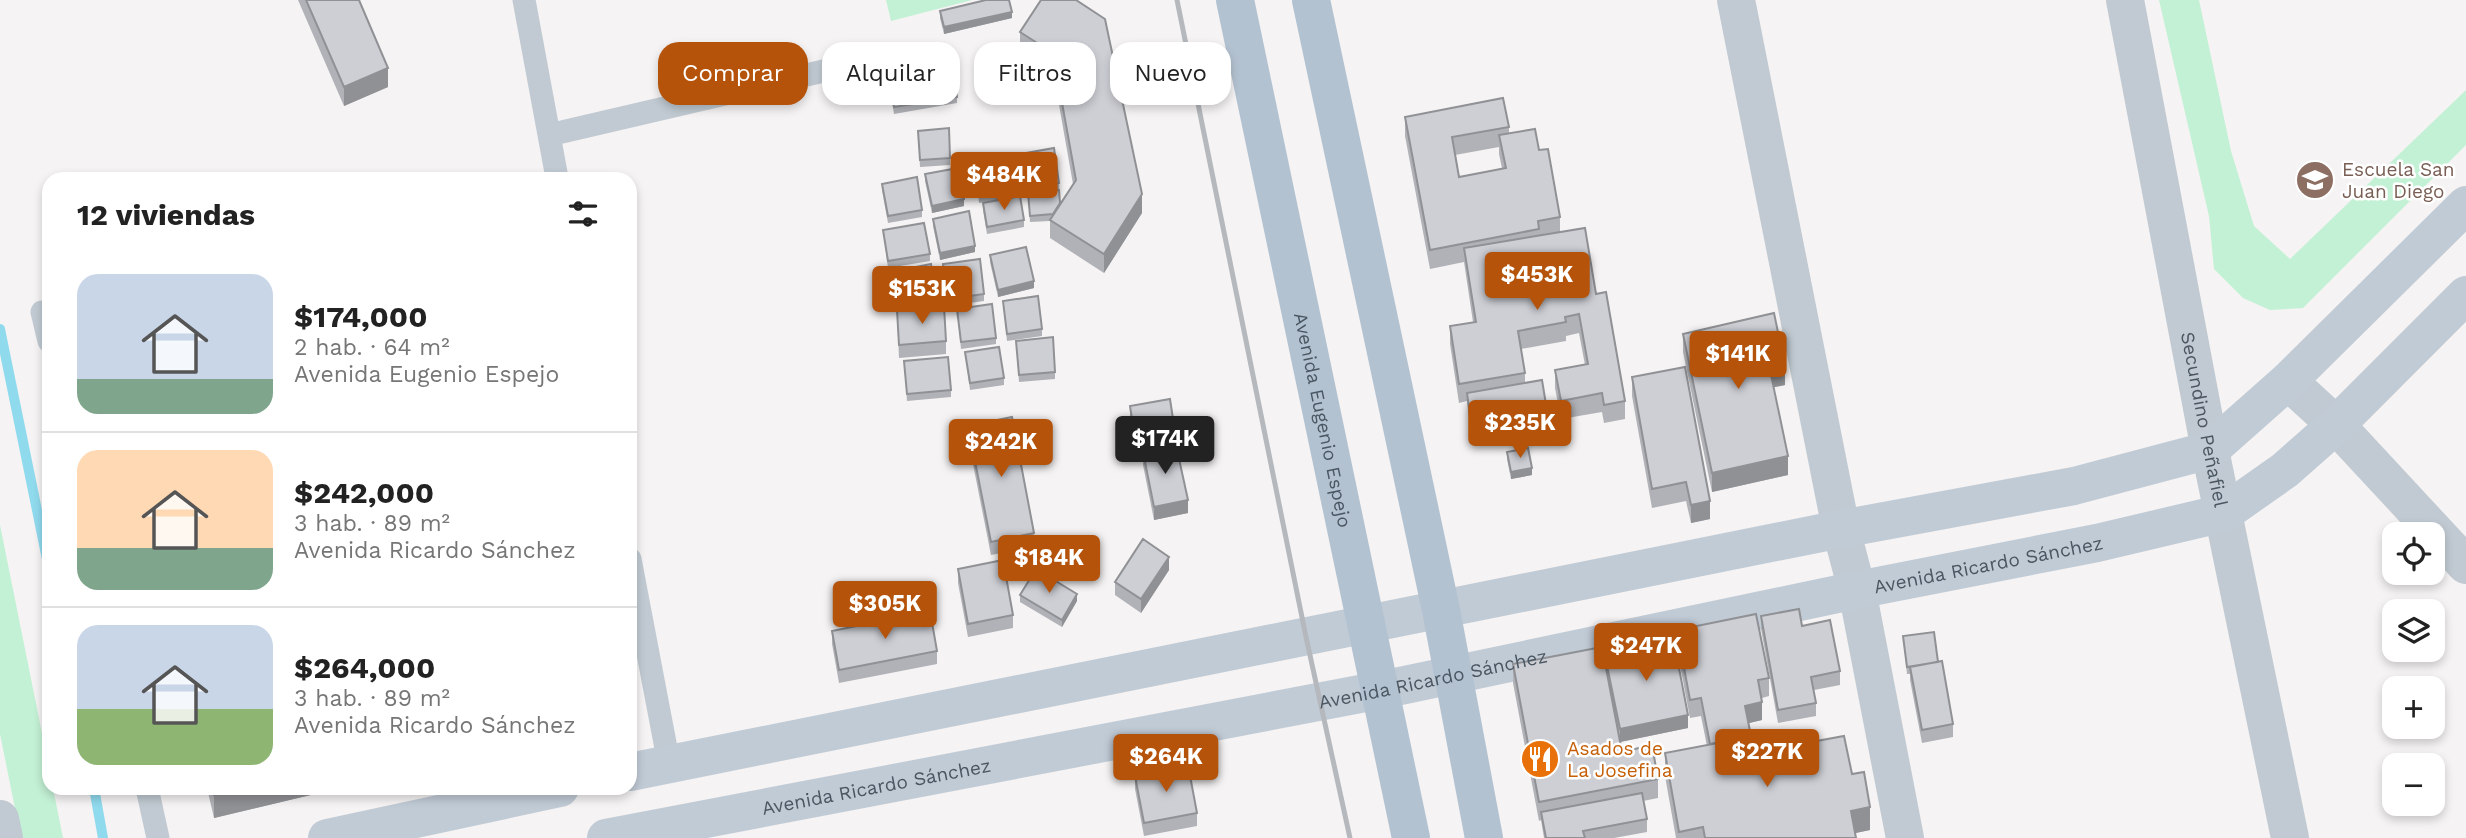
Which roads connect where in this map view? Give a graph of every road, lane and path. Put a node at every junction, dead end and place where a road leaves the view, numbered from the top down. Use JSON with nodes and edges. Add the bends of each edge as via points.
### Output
{"nodes":[{"id":1,"x":524,"y":0,"type":"edge"},
{"id":2,"x":1235,"y":0,"type":"edge"},
{"id":3,"x":1311,"y":0,"type":"edge"},
{"id":4,"x":1736,"y":0,"type":"edge"},
{"id":5,"x":2125,"y":0,"type":"edge"},
{"id":6,"x":822,"y":71,"type":"edge"},
{"id":7,"x":549,"y":135,"type":"junction"},
{"id":8,"x":556,"y":172,"type":"edge"},
{"id":9,"x":2466,"y":205,"type":"edge"},
{"id":10,"x":2466,"y":295,"type":"edge"},
{"id":11,"x":2288,"y":381,"type":"junction"},
{"id":12,"x":2336,"y":425,"type":"junction"},
{"id":13,"x":2210,"y":450,"type":"junction"},
{"id":14,"x":2224,"y":513,"type":"junction"},
{"id":15,"x":1841,"y":529,"type":"junction"},
{"id":16,"x":2466,"y":565,"type":"edge"},
{"id":17,"x":1857,"y":590,"type":"junction"},
{"id":18,"x":637,"y":596,"type":"edge"},
{"id":19,"x":1441,"y":610,"type":"junction"},
{"id":20,"x":1367,"y":626,"type":"junction"},
{"id":21,"x":1451,"y":674,"type":"junction"},
{"id":22,"x":1381,"y":690,"type":"junction"},
{"id":23,"x":669,"y":764,"type":"junction"},
{"id":24,"x":637,"y":771,"type":"edge"},
{"id":25,"x":149,"y":795,"type":"edge"},
{"id":26,"x":527,"y":795,"type":"edge"},
{"id":27,"x":0,"y":820,"type":"edge"},
{"id":28,"x":4,"y":838,"type":"edge"},
{"id":29,"x":158,"y":838,"type":"edge"},
{"id":30,"x":327,"y":838,"type":"edge"},
{"id":31,"x":606,"y":838,"type":"edge"},
{"id":32,"x":1411,"y":838,"type":"edge"},
{"id":33,"x":1484,"y":838,"type":"edge"},
{"id":34,"x":1905,"y":838,"type":"edge"},
{"id":35,"x":2291,"y":838,"type":"edge"}],
"edges":[{"from":1,"to":7,"type":"lane"},
{"from":2,"to":20,"type":"main road","name":"Avenida Eugenio Espejo"},
{"from":3,"to":19,"type":"main road"},
{"from":4,"to":15,"type":"street"},
{"from":5,"to":13,"type":"street","name":"Secundino Peñafiel"},
{"from":6,"to":7,"type":"lane"},
{"from":7,"to":8,"type":"lane"},
{"from":9,"to":11,"type":"main road"},
{"from":10,"to":12,"type":"main road","name":"Avenida Ricardo Sánchez"},
{"from":11,"to":12,"type":"street"},
{"from":11,"to":13,"type":"main road"},
{"from":12,"to":14,"type":"main road","name":"Avenida Ricardo Sánchez","via":[[2285,470]]},
{"from":12,"to":16,"type":"street"},
{"from":13,"to":14,"type":"street","name":"Secundino Peñafiel"},
{"from":13,"to":15,"type":"main road","via":[[2074,486]]},
{"from":14,"to":17,"type":"main road","name":"Avenida Ricardo Sánchez"},
{"from":14,"to":35,"type":"street","name":"Secundino Peñafiel"},
{"from":15,"to":17,"type":"street"},
{"from":15,"to":19,"type":"main road"},
{"from":17,"to":21,"type":"main road","name":"Avenida Ricardo Sánchez"},
{"from":17,"to":34,"type":"street"},
{"from":18,"to":23,"type":"lane"},
{"from":19,"to":20,"type":"main road"},
{"from":19,"to":21,"type":"main road"},
{"from":20,"to":22,"type":"main road","name":"Avenida Eugenio Espejo"},
{"from":20,"to":23,"type":"main road"},
{"from":21,"to":22,"type":"main road","name":"Avenida Ricardo Sánchez"},
{"from":21,"to":33,"type":"main road"},
{"from":22,"to":31,"type":"main road","name":"Avenida Ricardo Sánchez"},
{"from":22,"to":32,"type":"main road","name":"Avenida Eugenio Espejo"},
{"from":23,"to":24,"type":"main road"},
{"from":25,"to":29,"type":"lane"},
{"from":26,"to":30,"type":"main road"},
{"from":27,"to":28,"type":"street"}]}
